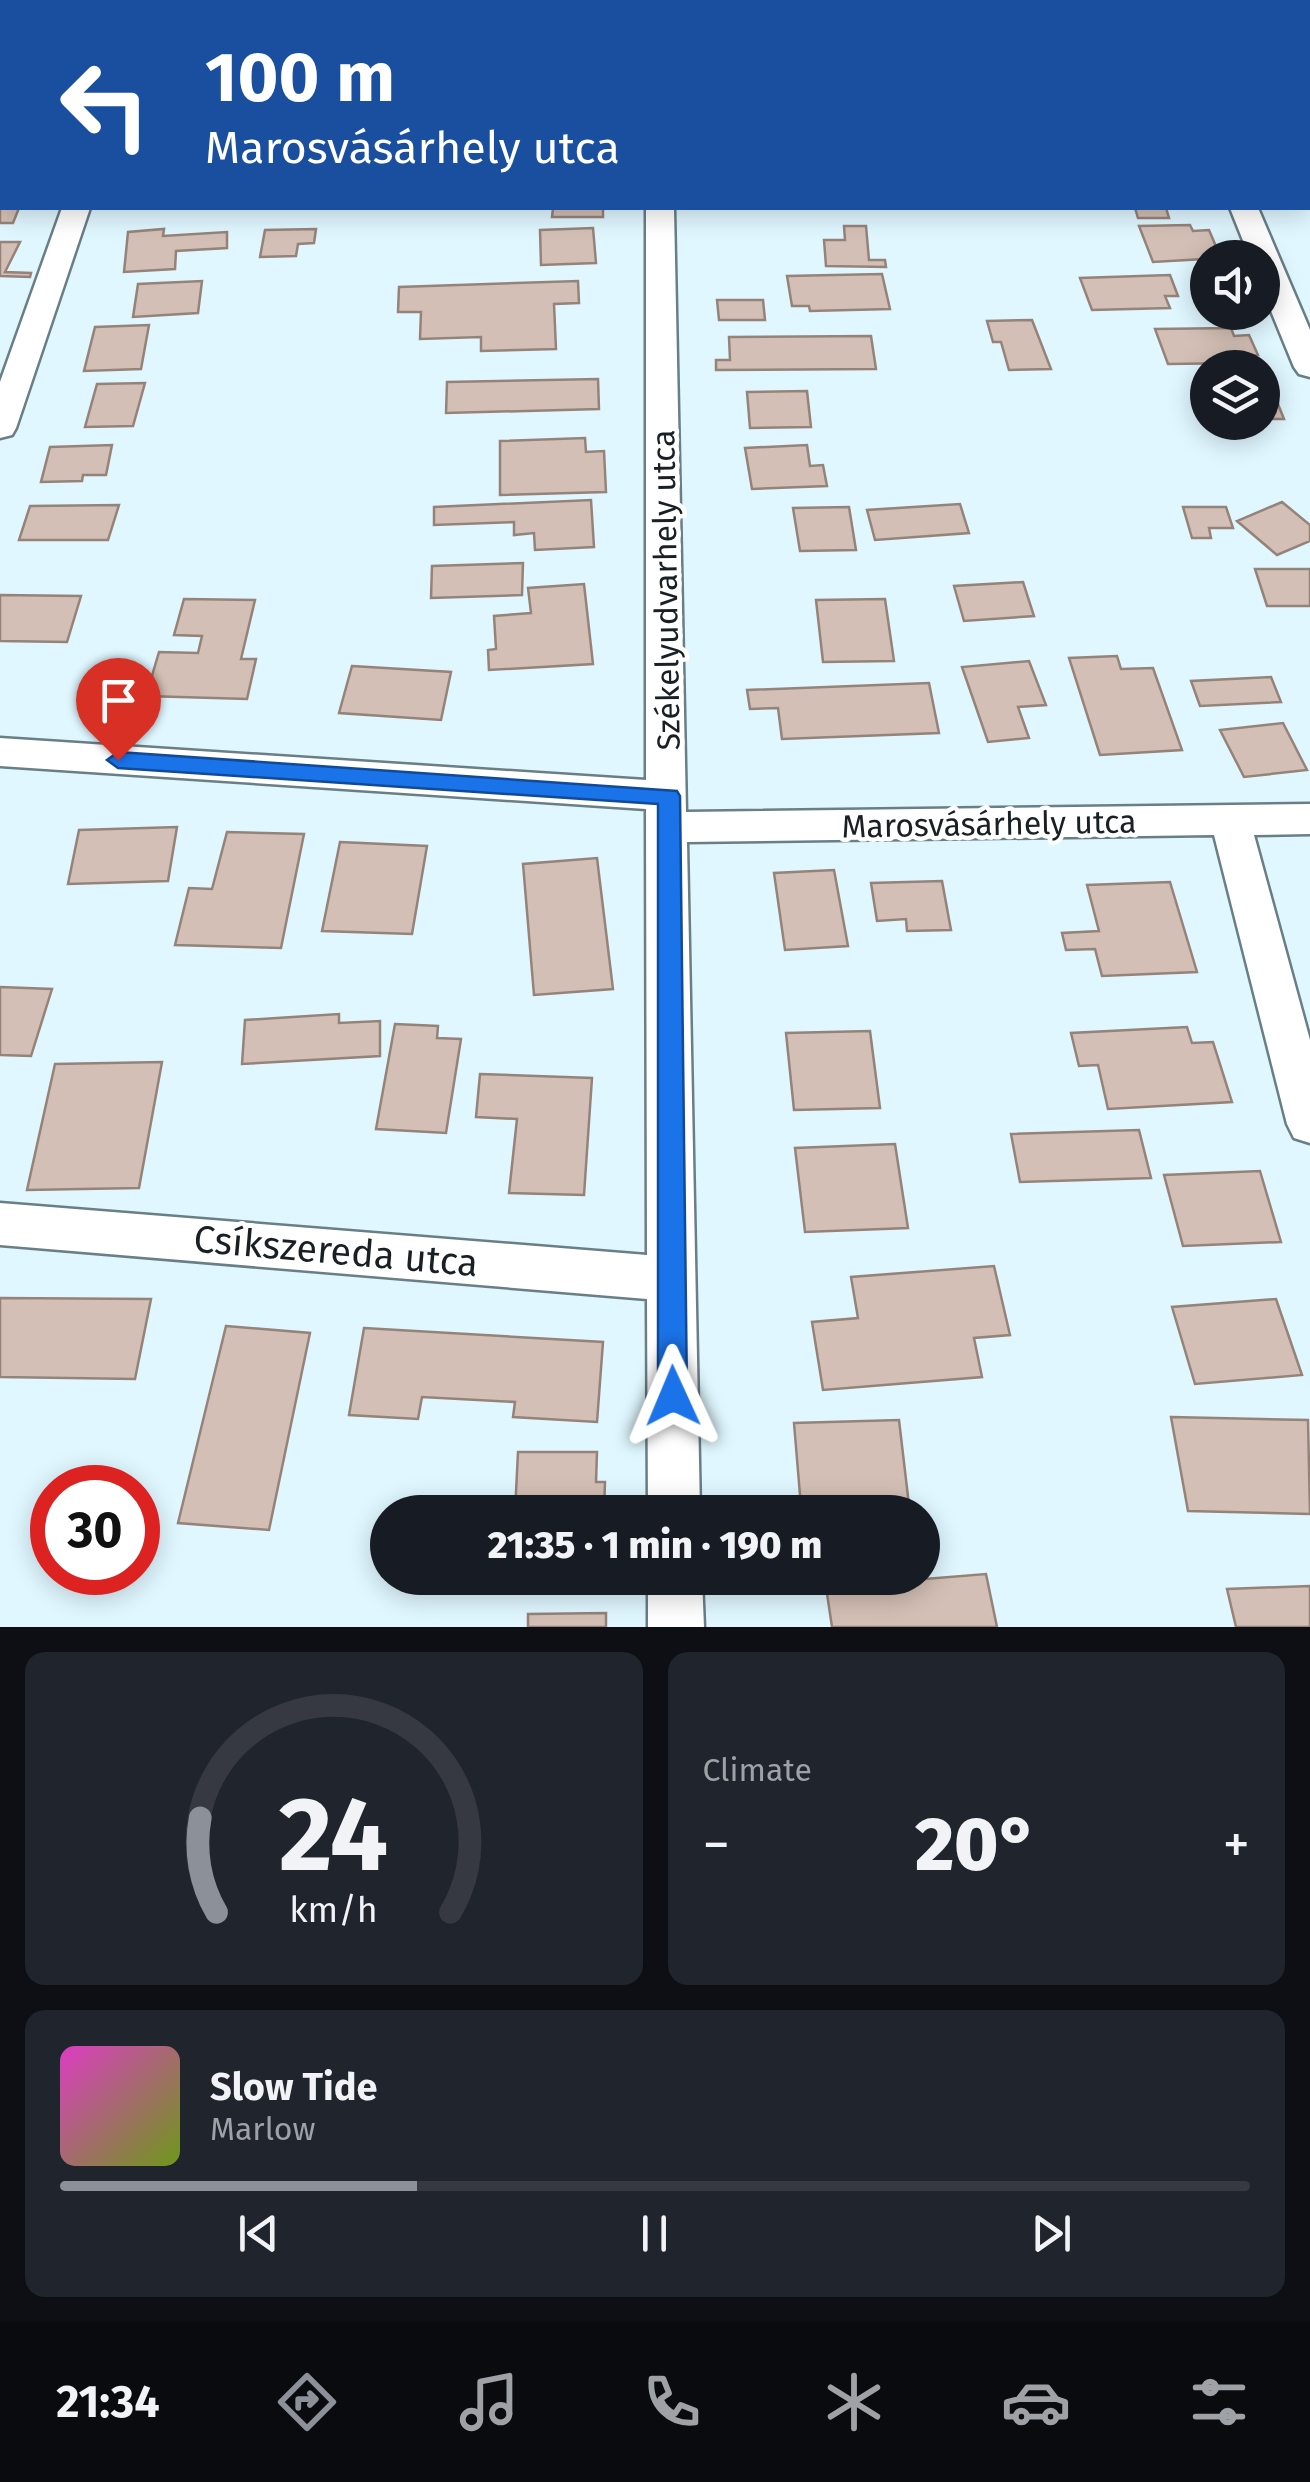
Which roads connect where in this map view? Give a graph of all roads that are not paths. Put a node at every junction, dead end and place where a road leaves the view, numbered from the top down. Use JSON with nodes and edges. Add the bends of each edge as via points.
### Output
{"nodes":[{"id":1,"x":75,"y":210,"type":"edge"},
{"id":2,"x":660,"y":210,"type":"edge"},
{"id":3,"x":1245,"y":210,"type":"edge"},
{"id":4,"x":1310,"y":368,"type":"edge"},
{"id":5,"x":0,"y":428,"type":"edge"},
{"id":6,"x":0,"y":752,"type":"edge"},
{"id":7,"x":669,"y":812,"type":"junction"},
{"id":8,"x":1310,"y":819,"type":"edge"},
{"id":9,"x":1230,"y":822,"type":"junction"},
{"id":10,"x":1310,"y":1124,"type":"edge"},
{"id":11,"x":0,"y":1224,"type":"edge"},
{"id":12,"x":671,"y":1278,"type":"junction"},
{"id":13,"x":674,"y":1495,"type":"edge"},
{"id":14,"x":675,"y":1595,"type":"edge"},
{"id":15,"x":676,"y":1627,"type":"edge"}],
"edges":[{"from":1,"to":5,"type":"street"},
{"from":2,"to":7,"type":"street","name":"Székelyudvarhely utca"},
{"from":3,"to":4,"type":"street"},
{"from":6,"to":7,"type":"street","name":"Marosvásárhely utca"},
{"from":7,"to":9,"type":"street","name":"Marosvásárhely utca"},
{"from":7,"to":12,"type":"street","name":"Székelyudvarhely utca"},
{"from":8,"to":9,"type":"street","name":"Marosvásárhely utca"},
{"from":9,"to":10,"type":"street"},
{"from":11,"to":12,"type":"street","name":"Csíkszereda utca"},
{"from":12,"to":13,"type":"street","name":"Székelyudvarhely utca"},
{"from":14,"to":15,"type":"street"}]}
